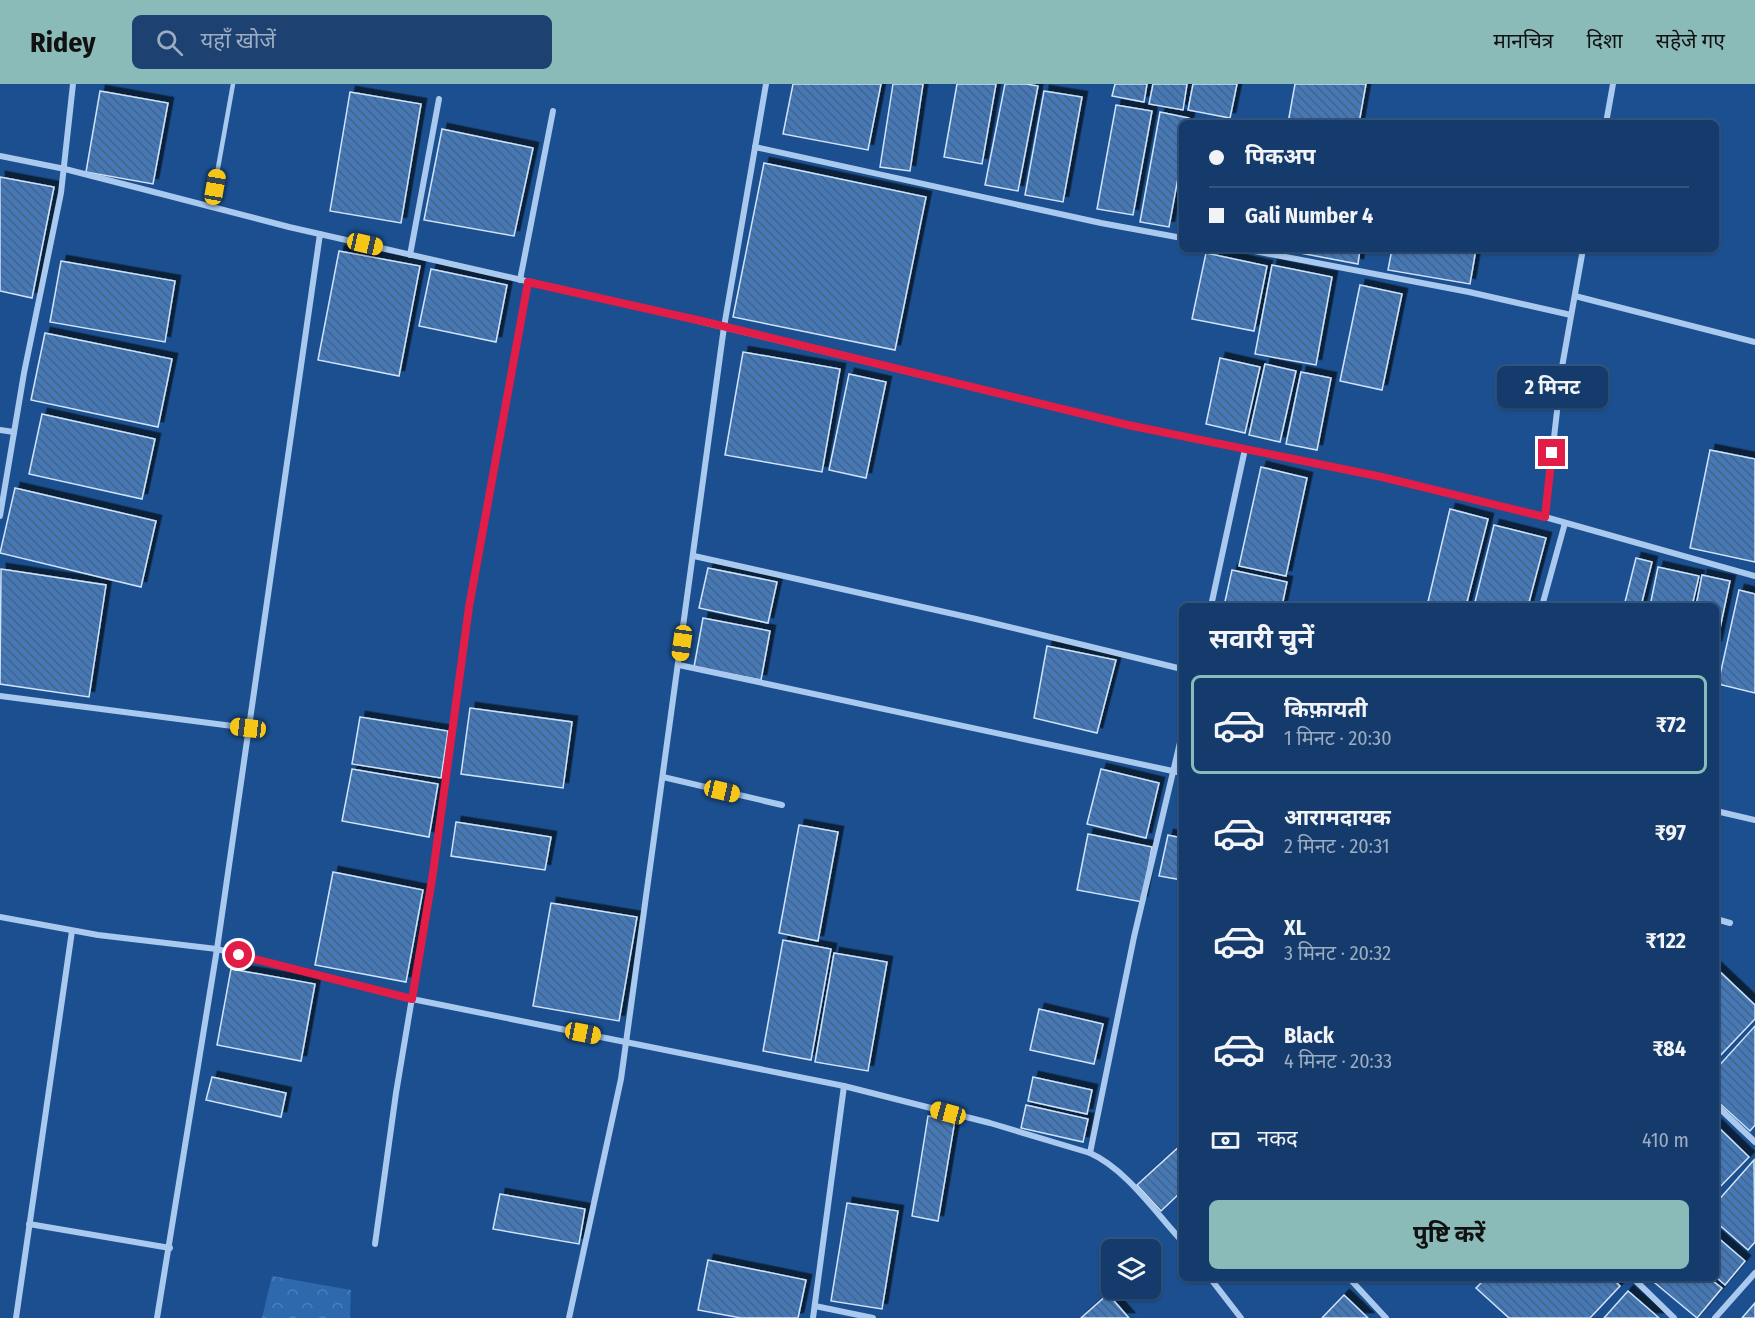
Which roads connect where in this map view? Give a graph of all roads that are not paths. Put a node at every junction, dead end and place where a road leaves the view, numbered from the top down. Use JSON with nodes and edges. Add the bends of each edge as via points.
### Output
{"nodes":[{"id":1,"x":73,"y":84,"type":"edge"},
{"id":2,"x":233,"y":84,"type":"edge"},
{"id":3,"x":766,"y":84,"type":"edge"},
{"id":4,"x":1613,"y":84,"type":"edge"},
{"id":5,"x":439,"y":99,"type":"dead end"},
{"id":6,"x":553,"y":111,"type":"dead end"},
{"id":7,"x":1607,"y":120,"type":"edge"},
{"id":8,"x":755,"y":147,"type":"junction"},
{"id":9,"x":0,"y":156,"type":"edge"},
{"id":10,"x":65,"y":169,"type":"junction"},
{"id":11,"x":211,"y":207,"type":"junction"},
{"id":12,"x":320,"y":234,"type":"junction"},
{"id":13,"x":1179,"y":237,"type":"edge"},
{"id":14,"x":1260,"y":252,"type":"edge"},
{"id":15,"x":1582,"y":252,"type":"edge"},
{"id":16,"x":410,"y":255,"type":"junction"},
{"id":17,"x":520,"y":280,"type":"junction"},
{"id":18,"x":528,"y":282,"type":"junction"},
{"id":19,"x":1575,"y":296,"type":"junction"},
{"id":20,"x":1571,"y":315,"type":"junction"},
{"id":21,"x":724,"y":327,"type":"junction"},
{"id":22,"x":1755,"y":342,"type":"edge"},
{"id":23,"x":0,"y":430,"type":"edge"},
{"id":24,"x":14,"y":432,"type":"junction"},
{"id":25,"x":1245,"y":449,"type":"junction"},
{"id":26,"x":0,"y":516,"type":"edge"},
{"id":27,"x":1545,"y":517,"type":"junction"},
{"id":28,"x":1565,"y":523,"type":"junction"},
{"id":29,"x":694,"y":556,"type":"junction"},
{"id":30,"x":1755,"y":576,"type":"edge"},
{"id":31,"x":1212,"y":603,"type":"edge"},
{"id":32,"x":1543,"y":603,"type":"edge"},
{"id":33,"x":679,"y":665,"type":"junction"},
{"id":34,"x":1179,"y":668,"type":"edge"},
{"id":35,"x":0,"y":696,"type":"edge"},
{"id":36,"x":248,"y":728,"type":"junction"},
{"id":37,"x":1179,"y":746,"type":"edge"},
{"id":38,"x":1173,"y":771,"type":"junction"},
{"id":39,"x":1179,"y":772,"type":"edge"},
{"id":40,"x":663,"y":777,"type":"junction"},
{"id":41,"x":782,"y":805,"type":"dead end"},
{"id":42,"x":1719,"y":812,"type":"edge"},
{"id":43,"x":1755,"y":820,"type":"edge"},
{"id":44,"x":0,"y":917,"type":"edge"},
{"id":45,"x":1719,"y":920,"type":"edge"},
{"id":46,"x":1730,"y":922,"type":"dead end"},
{"id":47,"x":72,"y":931,"type":"junction"},
{"id":48,"x":217,"y":949,"type":"junction"},
{"id":49,"x":412,"y":999,"type":"junction"},
{"id":50,"x":625,"y":1041,"type":"junction"},
{"id":51,"x":844,"y":1086,"type":"junction"},
{"id":52,"x":1719,"y":1108,"type":"edge"},
{"id":53,"x":1755,"y":1142,"type":"edge"},
{"id":54,"x":1090,"y":1153,"type":"junction"},
{"id":55,"x":30,"y":1224,"type":"junction"},
{"id":56,"x":1179,"y":1238,"type":"edge"},
{"id":57,"x":375,"y":1244,"type":"dead end"},
{"id":58,"x":170,"y":1248,"type":"junction"},
{"id":59,"x":1755,"y":1273,"type":"edge"},
{"id":60,"x":1212,"y":1281,"type":"edge"},
{"id":61,"x":1352,"y":1281,"type":"edge"},
{"id":62,"x":1636,"y":1281,"type":"edge"},
{"id":63,"x":815,"y":1306,"type":"junction"},
{"id":64,"x":16,"y":1318,"type":"edge"},
{"id":65,"x":157,"y":1318,"type":"edge"},
{"id":66,"x":569,"y":1318,"type":"edge"},
{"id":67,"x":813,"y":1318,"type":"edge"},
{"id":68,"x":873,"y":1318,"type":"edge"},
{"id":69,"x":1241,"y":1318,"type":"edge"},
{"id":70,"x":1386,"y":1318,"type":"edge"},
{"id":71,"x":1674,"y":1318,"type":"edge"},
{"id":72,"x":1715,"y":1318,"type":"edge"}],
"edges":[{"from":1,"to":10,"type":"street"},
{"from":2,"to":11,"type":"lane"},
{"from":3,"to":8,"type":"street"},
{"from":4,"to":7,"type":"street"},
{"from":5,"to":16,"type":"street"},
{"from":6,"to":17,"type":"street"},
{"from":8,"to":13,"type":"street"},
{"from":8,"to":21,"type":"street"},
{"from":9,"to":10,"type":"street"},
{"from":10,"to":11,"type":"street"},
{"from":10,"to":24,"type":"street"},
{"from":11,"to":12,"type":"street"},
{"from":12,"to":16,"type":"street"},
{"from":12,"to":36,"type":"street"},
{"from":14,"to":20,"type":"street"},
{"from":15,"to":19,"type":"street"},
{"from":16,"to":17,"type":"street"},
{"from":17,"to":18,"type":"street"},
{"from":18,"to":21,"type":"street"},
{"from":18,"to":49,"type":"street","via":[[469,607]]},
{"from":19,"to":20,"type":"street"},
{"from":19,"to":22,"type":"street"},
{"from":20,"to":27,"type":"street"},
{"from":21,"to":25,"type":"street","via":[[1128,425]]},
{"from":21,"to":29,"type":"street"},
{"from":23,"to":24,"type":"street"},
{"from":24,"to":26,"type":"street"},
{"from":25,"to":27,"type":"street"},
{"from":25,"to":31,"type":"street"},
{"from":27,"to":28,"type":"street"},
{"from":28,"to":30,"type":"street"},
{"from":28,"to":32,"type":"street"},
{"from":29,"to":33,"type":"street"},
{"from":29,"to":34,"type":"street"},
{"from":33,"to":38,"type":"street"},
{"from":33,"to":40,"type":"street"},
{"from":35,"to":36,"type":"street"},
{"from":36,"to":48,"type":"street"},
{"from":37,"to":38,"type":"street"},
{"from":38,"to":39,"type":"street"},
{"from":38,"to":54,"type":"street"},
{"from":40,"to":41,"type":"street"},
{"from":40,"to":50,"type":"street"},
{"from":42,"to":43,"type":"street"},
{"from":44,"to":47,"type":"street"},
{"from":45,"to":46,"type":"street"},
{"from":47,"to":48,"type":"street"},
{"from":47,"to":55,"type":"street"},
{"from":48,"to":49,"type":"street"},
{"from":48,"to":58,"type":"street"},
{"from":49,"to":50,"type":"street"},
{"from":49,"to":57,"type":"street"},
{"from":50,"to":51,"type":"street"},
{"from":50,"to":66,"type":"street","via":[[621,1079]]},
{"from":51,"to":54,"type":"street"},
{"from":51,"to":63,"type":"street"},
{"from":52,"to":53,"type":"street"},
{"from":54,"to":56,"type":"street","via":[[1123,1176]]},
{"from":55,"to":58,"type":"street"},
{"from":55,"to":64,"type":"street"},
{"from":58,"to":65,"type":"street"},
{"from":59,"to":72,"type":"street"},
{"from":60,"to":69,"type":"street"},
{"from":61,"to":70,"type":"street"},
{"from":62,"to":71,"type":"street"},
{"from":63,"to":67,"type":"street"},
{"from":63,"to":68,"type":"street"}]}
